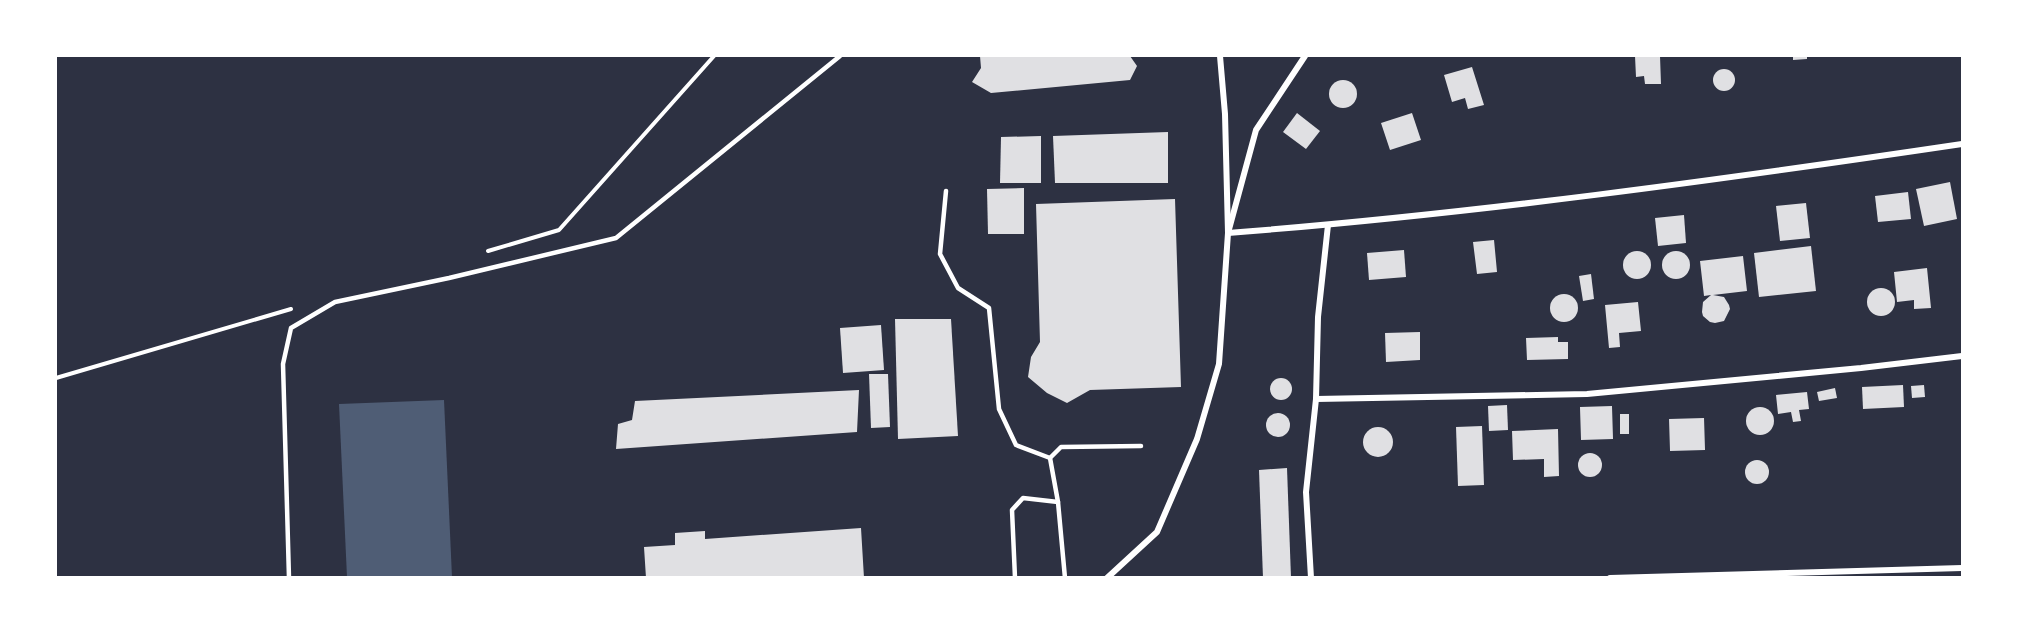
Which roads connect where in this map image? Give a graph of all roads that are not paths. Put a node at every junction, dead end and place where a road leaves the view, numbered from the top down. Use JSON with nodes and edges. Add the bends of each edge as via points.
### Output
{"nodes":[{"id":1,"x":840,"y":56,"type":"edge"},
{"id":2,"x":1220,"y":56,"type":"edge"},
{"id":3,"x":1305,"y":56,"type":"edge"},
{"id":4,"x":1962,"y":144,"type":"edge"},
{"id":5,"x":946,"y":191,"type":"dead end"},
{"id":6,"x":1328,"y":225,"type":"junction"},
{"id":7,"x":1228,"y":233,"type":"junction"},
{"id":8,"x":1962,"y":356,"type":"edge"},
{"id":9,"x":1316,"y":399,"type":"junction"},
{"id":10,"x":1141,"y":446,"type":"dead end"},
{"id":11,"x":1050,"y":458,"type":"junction"},
{"id":12,"x":1058,"y":502,"type":"junction"},
{"id":13,"x":1962,"y":568,"type":"edge"},
{"id":14,"x":289,"y":578,"type":"edge"},
{"id":15,"x":1015,"y":578,"type":"edge"},
{"id":16,"x":1065,"y":578,"type":"edge"},
{"id":17,"x":1107,"y":578,"type":"edge"},
{"id":18,"x":1311,"y":578,"type":"edge"},
{"id":19,"x":1610,"y":578,"type":"edge"}],
"edges":[{"from":1,"to":14,"type":"lane","via":[[616,238],[334,302],[291,328],[283,364]]},
{"from":2,"to":7,"type":"street"},
{"from":3,"to":7,"type":"street","via":[[1256,130]]},
{"from":4,"to":6,"type":"street","via":[[1741,177]]},
{"from":5,"to":11,"type":"lane","via":[[940,254],[958,288],[989,308],[999,409],[1016,445]]},
{"from":6,"to":7,"type":"street"},
{"from":6,"to":9,"type":"street","via":[[1318,317]]},
{"from":7,"to":17,"type":"street","via":[[1219,364],[1197,439],[1157,532]]},
{"from":8,"to":9,"type":"street","via":[[1587,394]]},
{"from":9,"to":18,"type":"street","via":[[1306,492]]},
{"from":10,"to":11,"type":"lane","via":[[1061,447]]},
{"from":11,"to":12,"type":"lane"},
{"from":12,"to":15,"type":"lane","via":[[1023,498],[1012,510]]},
{"from":12,"to":16,"type":"lane"},
{"from":13,"to":19,"type":"street"}]}
